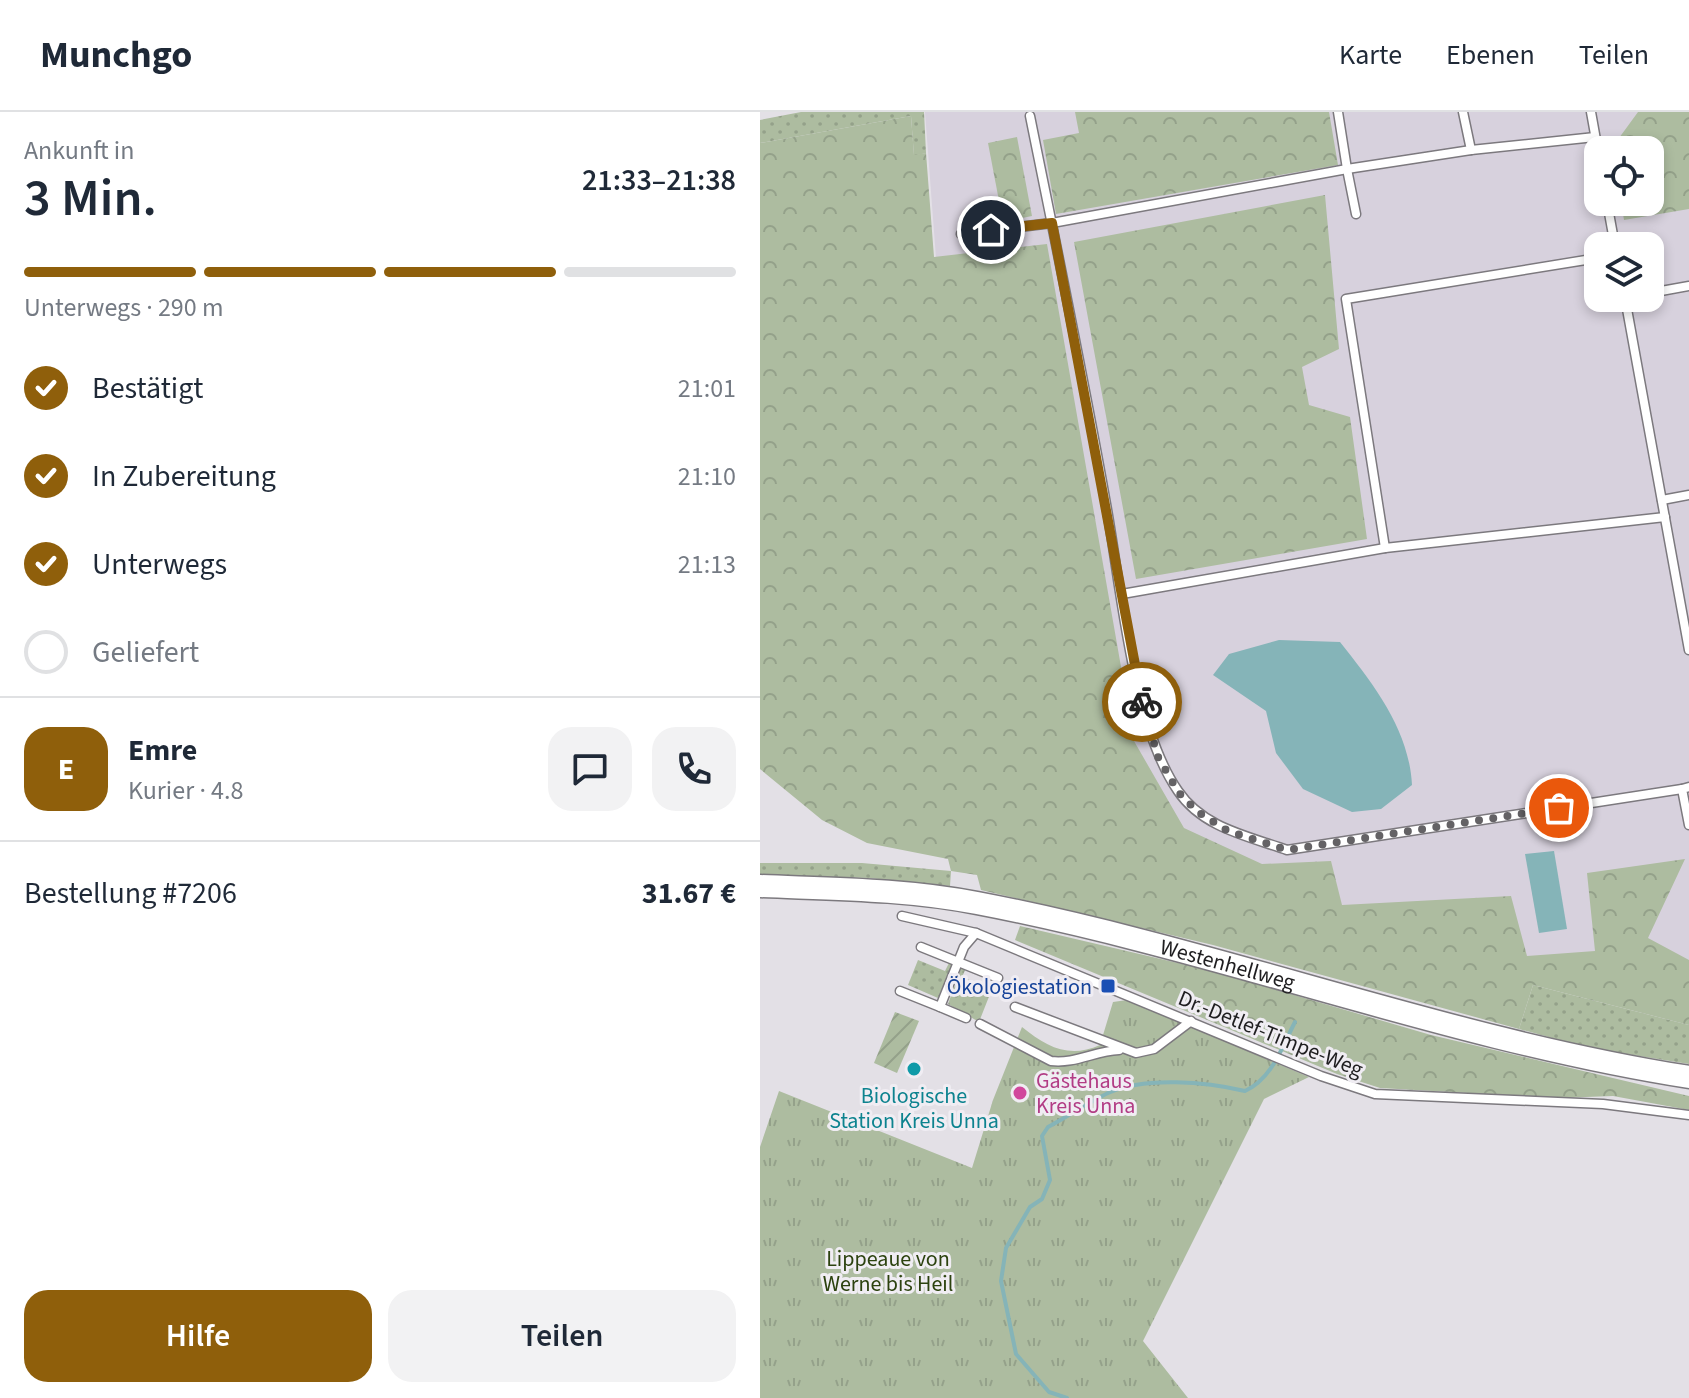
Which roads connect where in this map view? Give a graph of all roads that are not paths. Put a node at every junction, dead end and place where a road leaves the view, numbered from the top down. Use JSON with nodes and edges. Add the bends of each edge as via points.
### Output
{"nodes":[{"id":1,"x":1338,"y":112,"type":"edge"},
{"id":2,"x":1463,"y":112,"type":"edge"},
{"id":3,"x":1591,"y":112,"type":"edge"},
{"id":4,"x":1030,"y":116,"type":"dead end"},
{"id":5,"x":1595,"y":136,"type":"edge"},
{"id":6,"x":1584,"y":138,"type":"edge"},
{"id":7,"x":1471,"y":150,"type":"junction"},
{"id":8,"x":1347,"y":169,"type":"junction"},
{"id":9,"x":1356,"y":214,"type":"dead end"},
{"id":10,"x":1052,"y":223,"type":"junction"},
{"id":11,"x":961,"y":234,"type":"dead end"},
{"id":12,"x":1584,"y":260,"type":"edge"},
{"id":13,"x":1689,"y":286,"type":"edge"},
{"id":14,"x":1664,"y":290,"type":"edge"},
{"id":15,"x":1628,"y":312,"type":"edge"},
{"id":16,"x":1689,"y":495,"type":"edge"},
{"id":17,"x":1662,"y":500,"type":"junction"},
{"id":18,"x":1665,"y":517,"type":"junction"},
{"id":19,"x":1385,"y":548,"type":"junction"},
{"id":20,"x":1122,"y":594,"type":"junction"},
{"id":21,"x":1689,"y":650,"type":"edge"},
{"id":22,"x":1686,"y":788,"type":"edge"},
{"id":23,"x":1689,"y":825,"type":"edge"},
{"id":24,"x":760,"y":886,"type":"edge"},
{"id":25,"x":902,"y":916,"type":"dead end"},
{"id":26,"x":976,"y":933,"type":"junction"},
{"id":27,"x":921,"y":947,"type":"dead end"},
{"id":28,"x":958,"y":962,"type":"junction"},
{"id":29,"x":998,"y":978,"type":"dead end"},
{"id":30,"x":900,"y":991,"type":"dead end"},
{"id":31,"x":940,"y":1007,"type":"junction"},
{"id":32,"x":1015,"y":1007,"type":"dead end"},
{"id":33,"x":966,"y":1018,"type":"dead end"},
{"id":34,"x":1191,"y":1021,"type":"junction"},
{"id":35,"x":980,"y":1024,"type":"dead end"},
{"id":36,"x":1124,"y":1049,"type":"junction"},
{"id":37,"x":1689,"y":1077,"type":"edge"},
{"id":38,"x":1689,"y":1115,"type":"edge"}],
"edges":[{"from":1,"to":8,"type":"lane"},
{"from":2,"to":7,"type":"lane"},
{"from":3,"to":5,"type":"lane"},
{"from":4,"to":10,"type":"lane"},
{"from":6,"to":7,"type":"lane"},
{"from":7,"to":8,"type":"lane"},
{"from":8,"to":9,"type":"lane"},
{"from":8,"to":10,"type":"lane"},
{"from":10,"to":11,"type":"lane"},
{"from":10,"to":20,"type":"lane"},
{"from":12,"to":19,"type":"lane","via":[[1346,299]]},
{"from":13,"to":14,"type":"lane"},
{"from":15,"to":17,"type":"lane"},
{"from":16,"to":17,"type":"lane"},
{"from":17,"to":18,"type":"lane"},
{"from":18,"to":19,"type":"lane"},
{"from":18,"to":21,"type":"lane"},
{"from":19,"to":20,"type":"lane"},
{"from":20,"to":22,"type":"lane","via":[[1158,757],[1179,793],[1228,831],[1287,850]]},
{"from":22,"to":23,"type":"lane"},
{"from":24,"to":37,"type":"main road","name":"Westenhellweg","via":[[974,902],[1095,928],[1471,1031]]},
{"from":25,"to":26,"type":"lane","name":"Dr.-Detlef-Timpe-Weg"},
{"from":26,"to":28,"type":"lane"},
{"from":26,"to":34,"type":"lane","name":"Dr.-Detlef-Timpe-Weg"},
{"from":27,"to":28,"type":"lane"},
{"from":28,"to":29,"type":"lane"},
{"from":28,"to":31,"type":"lane"},
{"from":30,"to":31,"type":"lane"},
{"from":31,"to":33,"type":"lane"},
{"from":32,"to":36,"type":"lane"},
{"from":34,"to":36,"type":"lane","via":[[1154,1049]]},
{"from":34,"to":38,"type":"lane","name":"Dr.-Detlef-Timpe-Weg","via":[[1375,1094],[1603,1104]]},
{"from":35,"to":36,"type":"lane","via":[[1051,1061],[1064,1063],[1098,1050]]}]}
